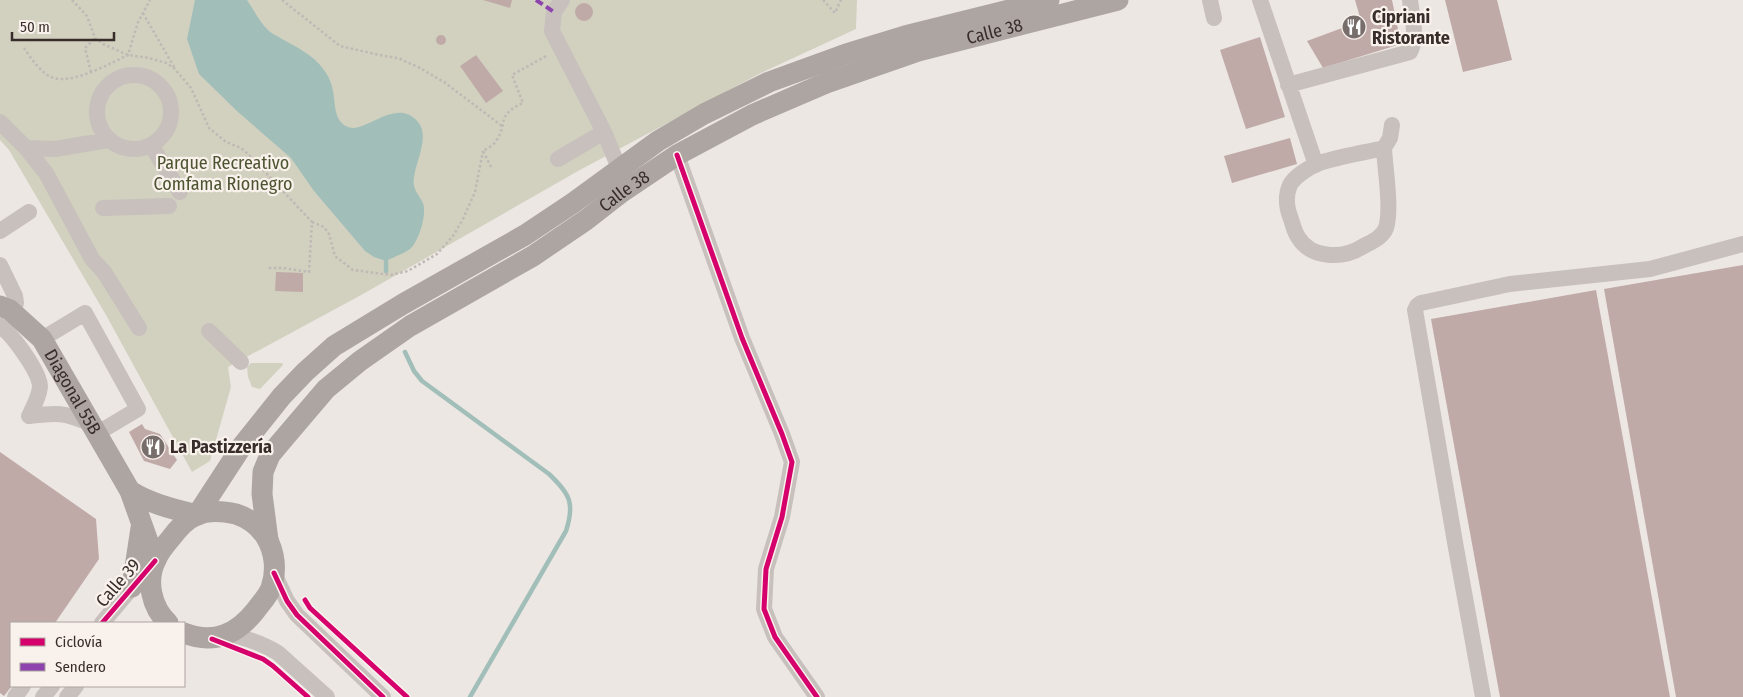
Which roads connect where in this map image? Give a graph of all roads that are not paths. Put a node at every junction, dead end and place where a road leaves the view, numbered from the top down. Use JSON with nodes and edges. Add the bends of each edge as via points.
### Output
{"nodes":[{"id":1,"x":1049,"y":0,"type":"edge"},
{"id":2,"x":1118,"y":0,"type":"edge"},
{"id":3,"x":1210,"y":0,"type":"edge"},
{"id":4,"x":1410,"y":0,"type":"edge"},
{"id":5,"x":560,"y":1,"type":"edge"},
{"id":6,"x":1260,"y":2,"type":"edge"},
{"id":7,"x":1214,"y":18,"type":"dead end"},
{"id":8,"x":1288,"y":85,"type":"junction"},
{"id":9,"x":0,"y":122,"type":"edge"},
{"id":10,"x":1392,"y":125,"type":"dead end"},
{"id":11,"x":604,"y":132,"type":"junction"},
{"id":12,"x":108,"y":140,"type":"junction"},
{"id":13,"x":151,"y":145,"type":"junction"},
{"id":14,"x":26,"y":148,"type":"junction"},
{"id":15,"x":1384,"y":148,"type":"junction"},
{"id":16,"x":677,"y":155,"type":"junction"},
{"id":17,"x":558,"y":159,"type":"dead end"},
{"id":18,"x":1316,"y":165,"type":"junction"},
{"id":19,"x":619,"y":168,"type":"junction"},
{"id":20,"x":180,"y":192,"type":"dead end"},
{"id":21,"x":169,"y":206,"type":"dead end"},
{"id":22,"x":103,"y":208,"type":"dead end"},
{"id":23,"x":29,"y":212,"type":"dead end"},
{"id":24,"x":0,"y":231,"type":"edge"},
{"id":25,"x":1743,"y":244,"type":"edge"},
{"id":26,"x":0,"y":265,"type":"edge"},
{"id":27,"x":4,"y":314,"type":"edge"},
{"id":28,"x":139,"y":328,"type":"dead end"},
{"id":29,"x":208,"y":331,"type":"dead end"},
{"id":30,"x":42,"y":339,"type":"junction"},
{"id":31,"x":241,"y":362,"type":"dead end"},
{"id":32,"x":93,"y":428,"type":"junction"},
{"id":33,"x":130,"y":491,"type":"junction"},
{"id":34,"x":197,"y":515,"type":"junction"},
{"id":35,"x":141,"y":526,"type":"junction"},
{"id":36,"x":268,"y":540,"type":"junction"},
{"id":37,"x":155,"y":561,"type":"junction"},
{"id":38,"x":274,"y":573,"type":"junction"},
{"id":39,"x":132,"y":588,"type":"junction"},
{"id":40,"x":103,"y":622,"type":"edge"},
{"id":41,"x":167,"y":622,"type":"edge"},
{"id":42,"x":228,"y":634,"type":"junction"},
{"id":43,"x":189,"y":637,"type":"edge"},
{"id":44,"x":51,"y":687,"type":"edge"},
{"id":45,"x":75,"y":687,"type":"edge"},
{"id":46,"x":42,"y":697,"type":"edge"},
{"id":47,"x":67,"y":697,"type":"edge"},
{"id":48,"x":326,"y":697,"type":"edge"},
{"id":49,"x":383,"y":697,"type":"edge"},
{"id":50,"x":817,"y":697,"type":"edge"},
{"id":51,"x":1483,"y":697,"type":"edge"}],
"edges":[{"from":1,"to":19,"type":"main road","name":"Calle 38","via":[[906,36],[769,82],[704,114]]},
{"from":2,"to":16,"type":"main road","name":"Calle 38","via":[[918,51],[826,83],[760,112]]},
{"from":3,"to":7,"type":"street"},
{"from":4,"to":8,"type":"street","via":[[1414,38],[1410,52]]},
{"from":5,"to":11,"type":"street","via":[[554,12],[552,30]]},
{"from":6,"to":8,"type":"street"},
{"from":8,"to":18,"type":"street"},
{"from":9,"to":14,"type":"street"},
{"from":10,"to":15,"type":"street"},
{"from":11,"to":17,"type":"street"},
{"from":11,"to":19,"type":"street"},
{"from":12,"to":13,"type":"street","via":[[127,149]]},
{"from":12,"to":13,"type":"street","via":[[96,116],[97,104],[110,83],[132,75],[155,82],[170,102],[168,127]]},
{"from":12,"to":14,"type":"street","via":[[56,149]]},
{"from":13,"to":20,"type":"street"},
{"from":14,"to":28,"type":"street","via":[[46,173],[92,259],[104,272]]},
{"from":15,"to":18,"type":"street"},
{"from":15,"to":18,"type":"street","via":[[1388,214],[1385,230],[1354,252],[1331,256],[1318,253],[1305,246],[1297,236],[1286,198],[1296,178]]},
{"from":16,"to":36,"type":"main road","name":"Calle 38","via":[[533,256],[410,326],[326,389],[275,449],[263,472],[262,494]]},
{"from":16,"to":50,"type":"street","via":[[742,338],[792,462],[782,517],[766,569],[764,609],[775,637]]},
{"from":19,"to":34,"type":"main road","name":"Calle 38","via":[[525,235],[334,346],[282,396],[238,451]]},
{"from":21,"to":22,"type":"street"},
{"from":23,"to":24,"type":"street"},
{"from":25,"to":51,"type":"street","via":[[1650,269],[1510,284],[1417,306],[1415,310]]},
{"from":26,"to":27,"type":"street","via":[[16,303]]},
{"from":27,"to":30,"type":"main road","name":"Diagonal 55B"},
{"from":27,"to":32,"type":"street","via":[[40,386],[29,416],[57,413],[75,417]]},
{"from":29,"to":31,"type":"street"},
{"from":30,"to":32,"type":"main road","name":"Diagonal 55B"},
{"from":30,"to":32,"type":"street","via":[[85,313],[138,409]]},
{"from":32,"to":33,"type":"main road","name":"Diagonal 55B"},
{"from":33,"to":34,"type":"main road","via":[[143,500]]},
{"from":33,"to":35,"type":"main road","name":"Diagonal 55B"},
{"from":34,"to":36,"type":"main road","via":[[218,511],[243,516],[256,525]]},
{"from":34,"to":37,"type":"main road","via":[[175,533]]},
{"from":35,"to":37,"type":"main road","name":"Diagonal 55B"},
{"from":35,"to":39,"type":"main road"},
{"from":36,"to":38,"type":"main road","name":"Calle 38","via":[[274,557]]},
{"from":37,"to":39,"type":"street","name":"Calle 39"},
{"from":37,"to":41,"type":"main road","via":[[152,593],[160,614]]},
{"from":38,"to":42,"type":"main road","via":[[271,587],[263,600],[247,620]]},
{"from":38,"to":49,"type":"street","via":[[297,615]]},
{"from":39,"to":40,"type":"street","name":"Calle 39"},
{"from":42,"to":43,"type":"main road","via":[[212,639]]},
{"from":42,"to":48,"type":"street","via":[[252,640],[278,653]]},
{"from":44,"to":46,"type":"street"},
{"from":45,"to":47,"type":"street"}]}
